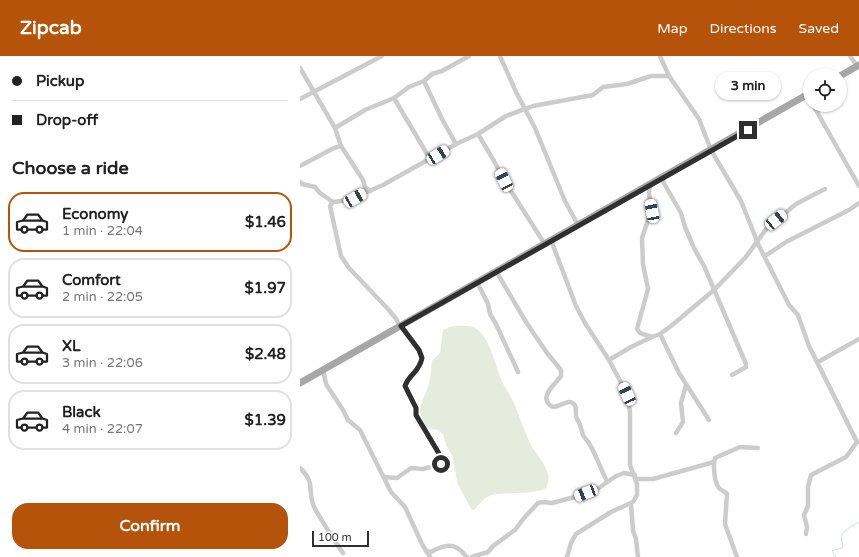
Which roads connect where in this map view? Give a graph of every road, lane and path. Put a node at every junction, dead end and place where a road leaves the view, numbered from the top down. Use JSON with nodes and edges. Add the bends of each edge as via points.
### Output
{"nodes":[{"id":1,"x":382,"y":56,"type":"edge"},
{"id":2,"x":469,"y":56,"type":"edge"},
{"id":3,"x":500,"y":56,"type":"edge"},
{"id":4,"x":660,"y":56,"type":"edge"},
{"id":5,"x":850,"y":56,"type":"edge"},
{"id":6,"x":858,"y":66,"type":"edge"},
{"id":7,"x":300,"y":68,"type":"edge"},
{"id":8,"x":847,"y":72,"type":"edge"},
{"id":9,"x":669,"y":76,"type":"junction"},
{"id":10,"x":424,"y":81,"type":"junction"},
{"id":11,"x":313,"y":91,"type":"junction"},
{"id":12,"x":394,"y":98,"type":"junction"},
{"id":13,"x":300,"y":99,"type":"edge"},
{"id":14,"x":803,"y":99,"type":"edge"},
{"id":15,"x":525,"y":110,"type":"junction"},
{"id":16,"x":817,"y":112,"type":"edge"},
{"id":17,"x":335,"y":128,"type":"junction"},
{"id":18,"x":478,"y":134,"type":"junction"},
{"id":19,"x":456,"y":144,"type":"junction"},
{"id":20,"x":341,"y":146,"type":"junction"},
{"id":21,"x":712,"y":150,"type":"junction"},
{"id":22,"x":430,"y":159,"type":"junction"},
{"id":23,"x":300,"y":166,"type":"edge"},
{"id":24,"x":661,"y":178,"type":"junction"},
{"id":25,"x":300,"y":182,"type":"edge"},
{"id":26,"x":650,"y":184,"type":"junction"},
{"id":27,"x":859,"y":186,"type":"edge"},
{"id":28,"x":825,"y":189,"type":"dead end"},
{"id":29,"x":370,"y":191,"type":"junction"},
{"id":30,"x":333,"y":202,"type":"junction"},
{"id":31,"x":859,"y":203,"type":"edge"},
{"id":32,"x":578,"y":225,"type":"junction"},
{"id":33,"x":551,"y":240,"type":"junction"},
{"id":34,"x":756,"y":240,"type":"junction"},
{"id":35,"x":544,"y":243,"type":"junction"},
{"id":36,"x":765,"y":256,"type":"junction"},
{"id":37,"x":496,"y":271,"type":"junction"},
{"id":38,"x":478,"y":282,"type":"junction"},
{"id":39,"x":714,"y":290,"type":"junction"},
{"id":40,"x":400,"y":326,"type":"junction"},
{"id":41,"x":660,"y":334,"type":"junction"},
{"id":42,"x":652,"y":337,"type":"junction"},
{"id":43,"x":859,"y":339,"type":"edge"},
{"id":44,"x":609,"y":360,"type":"junction"},
{"id":45,"x":818,"y":362,"type":"junction"},
{"id":46,"x":324,"y":369,"type":"junction"},
{"id":47,"x":518,"y":372,"type":"dead end"},
{"id":48,"x":732,"y":375,"type":"dead end"},
{"id":49,"x":300,"y":383,"type":"edge"},
{"id":50,"x":686,"y":385,"type":"junction"},
{"id":51,"x":709,"y":420,"type":"dead end"},
{"id":52,"x":676,"y":433,"type":"dead end"},
{"id":53,"x":858,"y":442,"type":"edge"},
{"id":54,"x":758,"y":448,"type":"dead end"},
{"id":55,"x":714,"y":462,"type":"junction"},
{"id":56,"x":300,"y":468,"type":"edge"},
{"id":57,"x":636,"y":477,"type":"junction"},
{"id":58,"x":384,"y":478,"type":"junction"},
{"id":59,"x":608,"y":481,"type":"junction"},
{"id":60,"x":631,"y":504,"type":"junction"},
{"id":61,"x":806,"y":534,"type":"dead end"},
{"id":62,"x":426,"y":550,"type":"junction"},
{"id":63,"x":343,"y":553,"type":"dead end"},
{"id":64,"x":430,"y":557,"type":"edge"},
{"id":65,"x":467,"y":557,"type":"edge"},
{"id":66,"x":472,"y":557,"type":"edge"},
{"id":67,"x":567,"y":557,"type":"edge"},
{"id":68,"x":638,"y":557,"type":"edge"},
{"id":69,"x":737,"y":557,"type":"edge"}],
"edges":[{"from":1,"to":11,"type":"street"},
{"from":2,"to":10,"type":"street","via":[[432,74]]},
{"from":3,"to":15,"type":"street"},
{"from":4,"to":9,"type":"street"},
{"from":5,"to":6,"type":"street"},
{"from":6,"to":8,"type":"main road"},
{"from":7,"to":11,"type":"street"},
{"from":9,"to":15,"type":"street","via":[[651,76],[627,84],[603,87],[593,95],[533,106]]},
{"from":9,"to":21,"type":"street","via":[[699,119]]},
{"from":10,"to":12,"type":"street","via":[[409,87]]},
{"from":10,"to":19,"type":"street"},
{"from":11,"to":13,"type":"street"},
{"from":11,"to":17,"type":"street"},
{"from":12,"to":17,"type":"street","via":[[365,110]]},
{"from":12,"to":22,"type":"street"},
{"from":14,"to":21,"type":"main road"},
{"from":15,"to":18,"type":"street","via":[[506,116]]},
{"from":15,"to":32,"type":"street"},
{"from":16,"to":27,"type":"street"},
{"from":17,"to":20,"type":"street"},
{"from":18,"to":19,"type":"street"},
{"from":18,"to":35,"type":"street"},
{"from":19,"to":22,"type":"street"},
{"from":20,"to":23,"type":"street"},
{"from":20,"to":29,"type":"street","via":[[365,187]]},
{"from":21,"to":24,"type":"main road"},
{"from":21,"to":34,"type":"street","via":[[741,201]]},
{"from":22,"to":29,"type":"street"},
{"from":24,"to":26,"type":"main road"},
{"from":24,"to":39,"type":"street","via":[[681,213]]},
{"from":25,"to":30,"type":"street","via":[[315,187]]},
{"from":26,"to":32,"type":"main road"},
{"from":26,"to":42,"type":"street","via":[[652,211],[642,238],[643,264],[648,289],[637,329],[640,333]]},
{"from":28,"to":34,"type":"street","via":[[796,204]]},
{"from":29,"to":30,"type":"street","via":[[348,200]]},
{"from":30,"to":40,"type":"street","via":[[330,206],[341,256]]},
{"from":31,"to":36,"type":"street"},
{"from":32,"to":33,"type":"main road"},
{"from":33,"to":35,"type":"main road"},
{"from":33,"to":44,"type":"street","via":[[576,306]]},
{"from":34,"to":36,"type":"street"},
{"from":34,"to":39,"type":"street","via":[[745,258]]},
{"from":35,"to":37,"type":"main road"},
{"from":36,"to":45,"type":"street","via":[[789,305],[798,315],[809,346]]},
{"from":37,"to":38,"type":"main road"},
{"from":37,"to":59,"type":"street","via":[[526,322],[561,370],[561,376],[546,398],[548,402],[557,407],[566,402],[574,404],[583,435]]},
{"from":38,"to":40,"type":"main road"},
{"from":38,"to":47,"type":"street","via":[[490,314]]},
{"from":39,"to":41,"type":"street"},
{"from":39,"to":48,"type":"street","via":[[746,364],[743,370]]},
{"from":40,"to":46,"type":"main road"},
{"from":40,"to":58,"type":"street","via":[[419,350],[422,358],[419,369],[405,386],[416,408],[416,415],[444,462],[423,469],[411,468],[397,478]]},
{"from":41,"to":42,"type":"street"},
{"from":41,"to":50,"type":"street"},
{"from":42,"to":44,"type":"street"},
{"from":43,"to":45,"type":"street"},
{"from":44,"to":57,"type":"street","via":[[629,401],[630,465]]},
{"from":45,"to":53,"type":"street"},
{"from":46,"to":49,"type":"main road"},
{"from":46,"to":58,"type":"street","via":[[326,384],[348,420],[360,430]]},
{"from":50,"to":51,"type":"street"},
{"from":50,"to":52,"type":"street","via":[[681,403],[683,422]]},
{"from":53,"to":61,"type":"street","via":[[846,457],[811,475],[808,506],[804,515]]},
{"from":54,"to":55,"type":"street","via":[[740,447],[715,458]]},
{"from":55,"to":57,"type":"street","via":[[653,479]]},
{"from":55,"to":69,"type":"street","via":[[718,488],[728,494],[725,524]]},
{"from":56,"to":63,"type":"street","via":[[312,487],[310,497],[315,508]]},
{"from":57,"to":59,"type":"street","via":[[624,473]]},
{"from":57,"to":60,"type":"street","via":[[637,495]]},
{"from":58,"to":62,"type":"street","via":[[391,492],[406,507]]},
{"from":59,"to":66,"type":"street","via":[[596,490],[575,497],[552,503],[538,503],[515,530],[488,552]]},
{"from":60,"to":67,"type":"street","via":[[611,512],[576,534]]},
{"from":60,"to":68,"type":"street"},
{"from":62,"to":64,"type":"street"},
{"from":62,"to":65,"type":"street","via":[[431,552],[440,547],[454,546]]}]}
